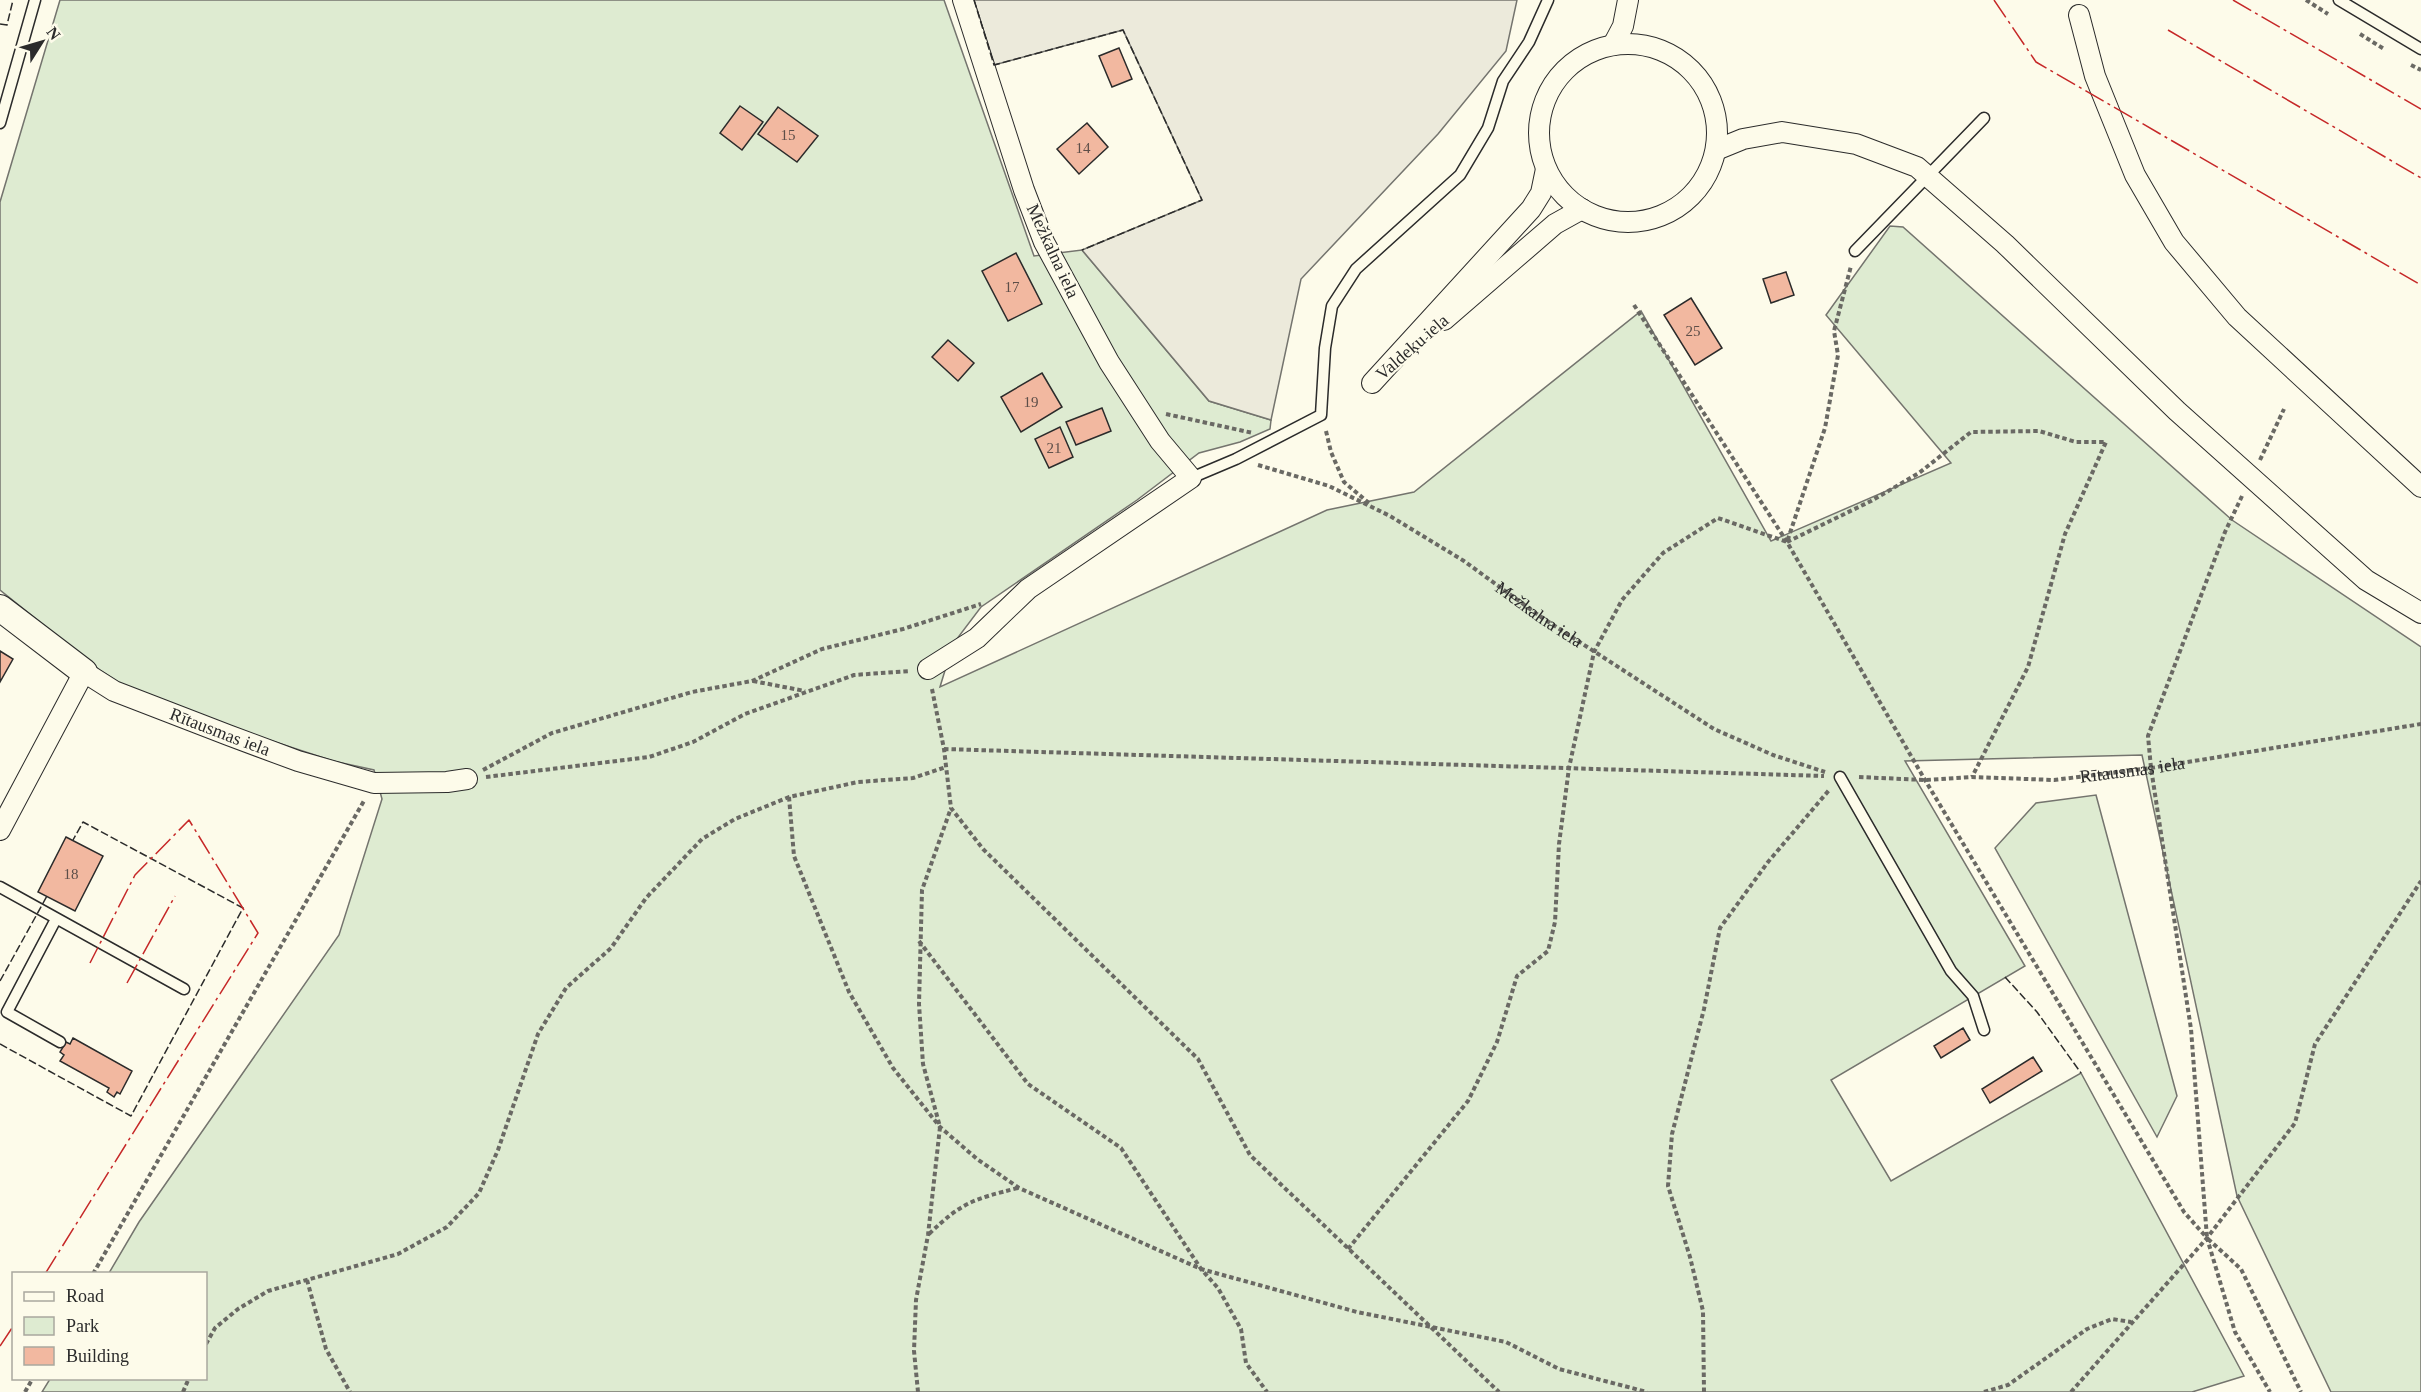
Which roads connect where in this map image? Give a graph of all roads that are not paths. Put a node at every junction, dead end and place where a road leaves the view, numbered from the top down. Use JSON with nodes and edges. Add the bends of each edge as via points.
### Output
{"nodes":[{"id":1,"x":35,"y":0,"type":"edge"},
{"id":2,"x":963,"y":0,"type":"edge"},
{"id":3,"x":1548,"y":0,"type":"edge"},
{"id":4,"x":1628,"y":0,"type":"edge"},
{"id":5,"x":2339,"y":0,"type":"edge"},
{"id":6,"x":2079,"y":15,"type":"dead end"},
{"id":7,"x":1613,"y":45,"type":"junction"},
{"id":8,"x":2421,"y":49,"type":"edge"},
{"id":9,"x":1984,"y":118,"type":"dead end"},
{"id":10,"x":0,"y":123,"type":"edge"},
{"id":11,"x":1716,"y":150,"type":"junction"},
{"id":12,"x":1546,"y":169,"type":"junction"},
{"id":13,"x":1582,"y":209,"type":"junction"},
{"id":14,"x":1855,"y":251,"type":"road end"},
{"id":15,"x":1191,"y":478,"type":"junction"},
{"id":16,"x":2421,"y":487,"type":"edge"},
{"id":17,"x":0,"y":608,"type":"edge"},
{"id":18,"x":2421,"y":613,"type":"edge"},
{"id":19,"x":928,"y":669,"type":"road end"},
{"id":20,"x":84,"y":672,"type":"junction"},
{"id":21,"x":1840,"y":777,"type":"road end"},
{"id":22,"x":467,"y":779,"type":"road end"},
{"id":23,"x":0,"y":830,"type":"edge"},
{"id":24,"x":0,"y":887,"type":"edge"},
{"id":25,"x":56,"y":919,"type":"junction"},
{"id":26,"x":184,"y":989,"type":"dead end"},
{"id":27,"x":1984,"y":1030,"type":"dead end"},
{"id":28,"x":60,"y":1042,"type":"dead end"}],
"edges":[{"from":1,"to":10,"type":"lane"},
{"from":2,"to":15,"type":"street","name":"Mežkalna iela","via":[[1044,242],[1108,362],[1160,441]]},
{"from":3,"to":15,"type":"lane","via":[[1503,81],[1488,128],[1460,176],[1356,269],[1332,306],[1321,415]]},
{"from":4,"to":7,"type":"street","via":[[1623,26]]},
{"from":5,"to":8,"type":"lane"},
{"from":6,"to":16,"type":"street","via":[[2095,76],[2135,175],[2174,242],[2236,317]]},
{"from":7,"to":11,"type":"street","name":"Valdeķu iela","via":[[1659,49],[1693,72],[1713,107]]},
{"from":7,"to":12,"type":"street","name":"Valdeķu iela","via":[[1571,64],[1544,101],[1539,124]]},
{"from":9,"to":14,"type":"lane"},
{"from":11,"to":13,"type":"street","name":"Valdeķu iela","via":[[1694,194],[1675,209],[1652,219],[1628,222],[1604,219]]},
{"from":11,"to":18,"type":"street","via":[[1743,139],[1782,132],[1856,144],[1917,167],[2005,244],[2177,411],[2366,580]]},
{"from":12,"to":13,"type":"street","name":"Valdeķu iela","via":[[1561,192]]},
{"from":12,"to":13,"type":"street","name":"Valdeķu iela","via":[[1541,193],[1531,209],[1372,383],[1555,224]]},
{"from":15,"to":19,"type":"street","via":[[1028,589],[977,638]]},
{"from":17,"to":20,"type":"street","name":"Rītausmas iela"},
{"from":20,"to":22,"type":"street","name":"Rītausmas iela","via":[[114,691],[228,735],[374,783]]},
{"from":20,"to":23,"type":"street"},
{"from":21,"to":27,"type":"lane","via":[[1951,971],[1972,996]]},
{"from":24,"to":25,"type":"lane"},
{"from":25,"to":26,"type":"lane"},
{"from":25,"to":28,"type":"lane","via":[[7,1012]]}]}
